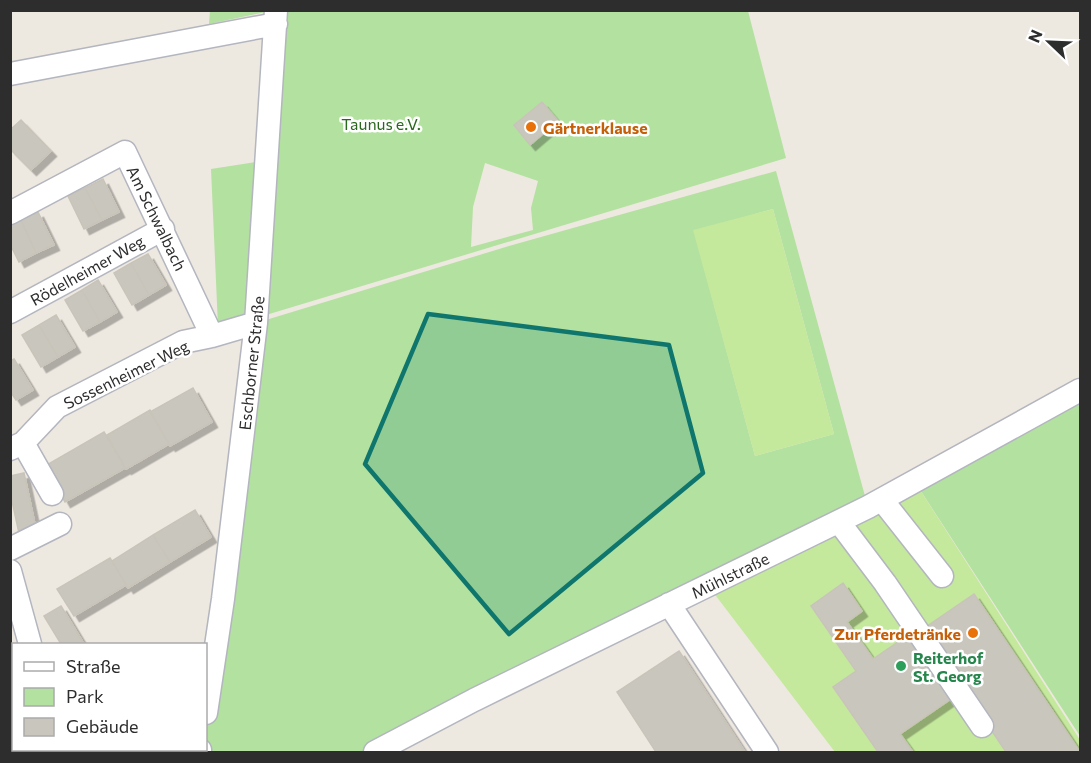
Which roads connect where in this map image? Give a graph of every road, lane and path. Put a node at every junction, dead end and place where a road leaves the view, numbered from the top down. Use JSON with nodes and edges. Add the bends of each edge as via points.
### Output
{"nodes":[{"id":1,"x":276,"y":17,"type":"edge"},
{"id":2,"x":10,"y":74,"type":"edge"},
{"id":3,"x":10,"y":213,"type":"edge"},
{"id":4,"x":163,"y":229,"type":"junction"},
{"id":5,"x":10,"y":312,"type":"edge"},
{"id":6,"x":256,"y":323,"type":"junction"},
{"id":7,"x":212,"y":336,"type":"junction"},
{"id":8,"x":1080,"y":390,"type":"edge"},
{"id":9,"x":17,"y":446,"type":"edge"},
{"id":10,"x":52,"y":494,"type":"dead end"},
{"id":11,"x":882,"y":500,"type":"junction"},
{"id":12,"x":839,"y":522,"type":"junction"},
{"id":13,"x":60,"y":524,"type":"dead end"},
{"id":14,"x":10,"y":549,"type":"edge"},
{"id":15,"x":10,"y":571,"type":"edge"},
{"id":16,"x":942,"y":576,"type":"dead end"},
{"id":17,"x":669,"y":604,"type":"junction"},
{"id":18,"x":29,"y":643,"type":"edge"},
{"id":19,"x":207,"y":706,"type":"edge"},
{"id":20,"x":982,"y":726,"type":"dead end"},
{"id":21,"x":375,"y":753,"type":"edge"},
{"id":22,"x":767,"y":753,"type":"edge"}],
"edges":[{"from":1,"to":2,"type":"street"},
{"from":1,"to":6,"type":"street","name":"Eschborner Straße"},
{"from":3,"to":4,"type":"street","name":"Am Schwalbach","via":[[125,152]]},
{"from":4,"to":5,"type":"street","name":"Rödelheimer Weg"},
{"from":4,"to":7,"type":"street","name":"Am Schwalbach"},
{"from":6,"to":7,"type":"street","name":"Sossenheimer Weg"},
{"from":6,"to":19,"type":"street","name":"Eschborner Straße"},
{"from":7,"to":9,"type":"street","name":"Sossenheimer Weg","via":[[183,342],[57,407]]},
{"from":8,"to":11,"type":"street","name":"Mühlstraße"},
{"from":9,"to":10,"type":"street"},
{"from":11,"to":12,"type":"street","name":"Mühlstraße"},
{"from":11,"to":16,"type":"street"},
{"from":12,"to":17,"type":"street","name":"Mühlstraße"},
{"from":12,"to":20,"type":"street"},
{"from":13,"to":14,"type":"street"},
{"from":15,"to":18,"type":"street"},
{"from":17,"to":21,"type":"street","name":"Mühlstraße"},
{"from":17,"to":22,"type":"street"}]}
